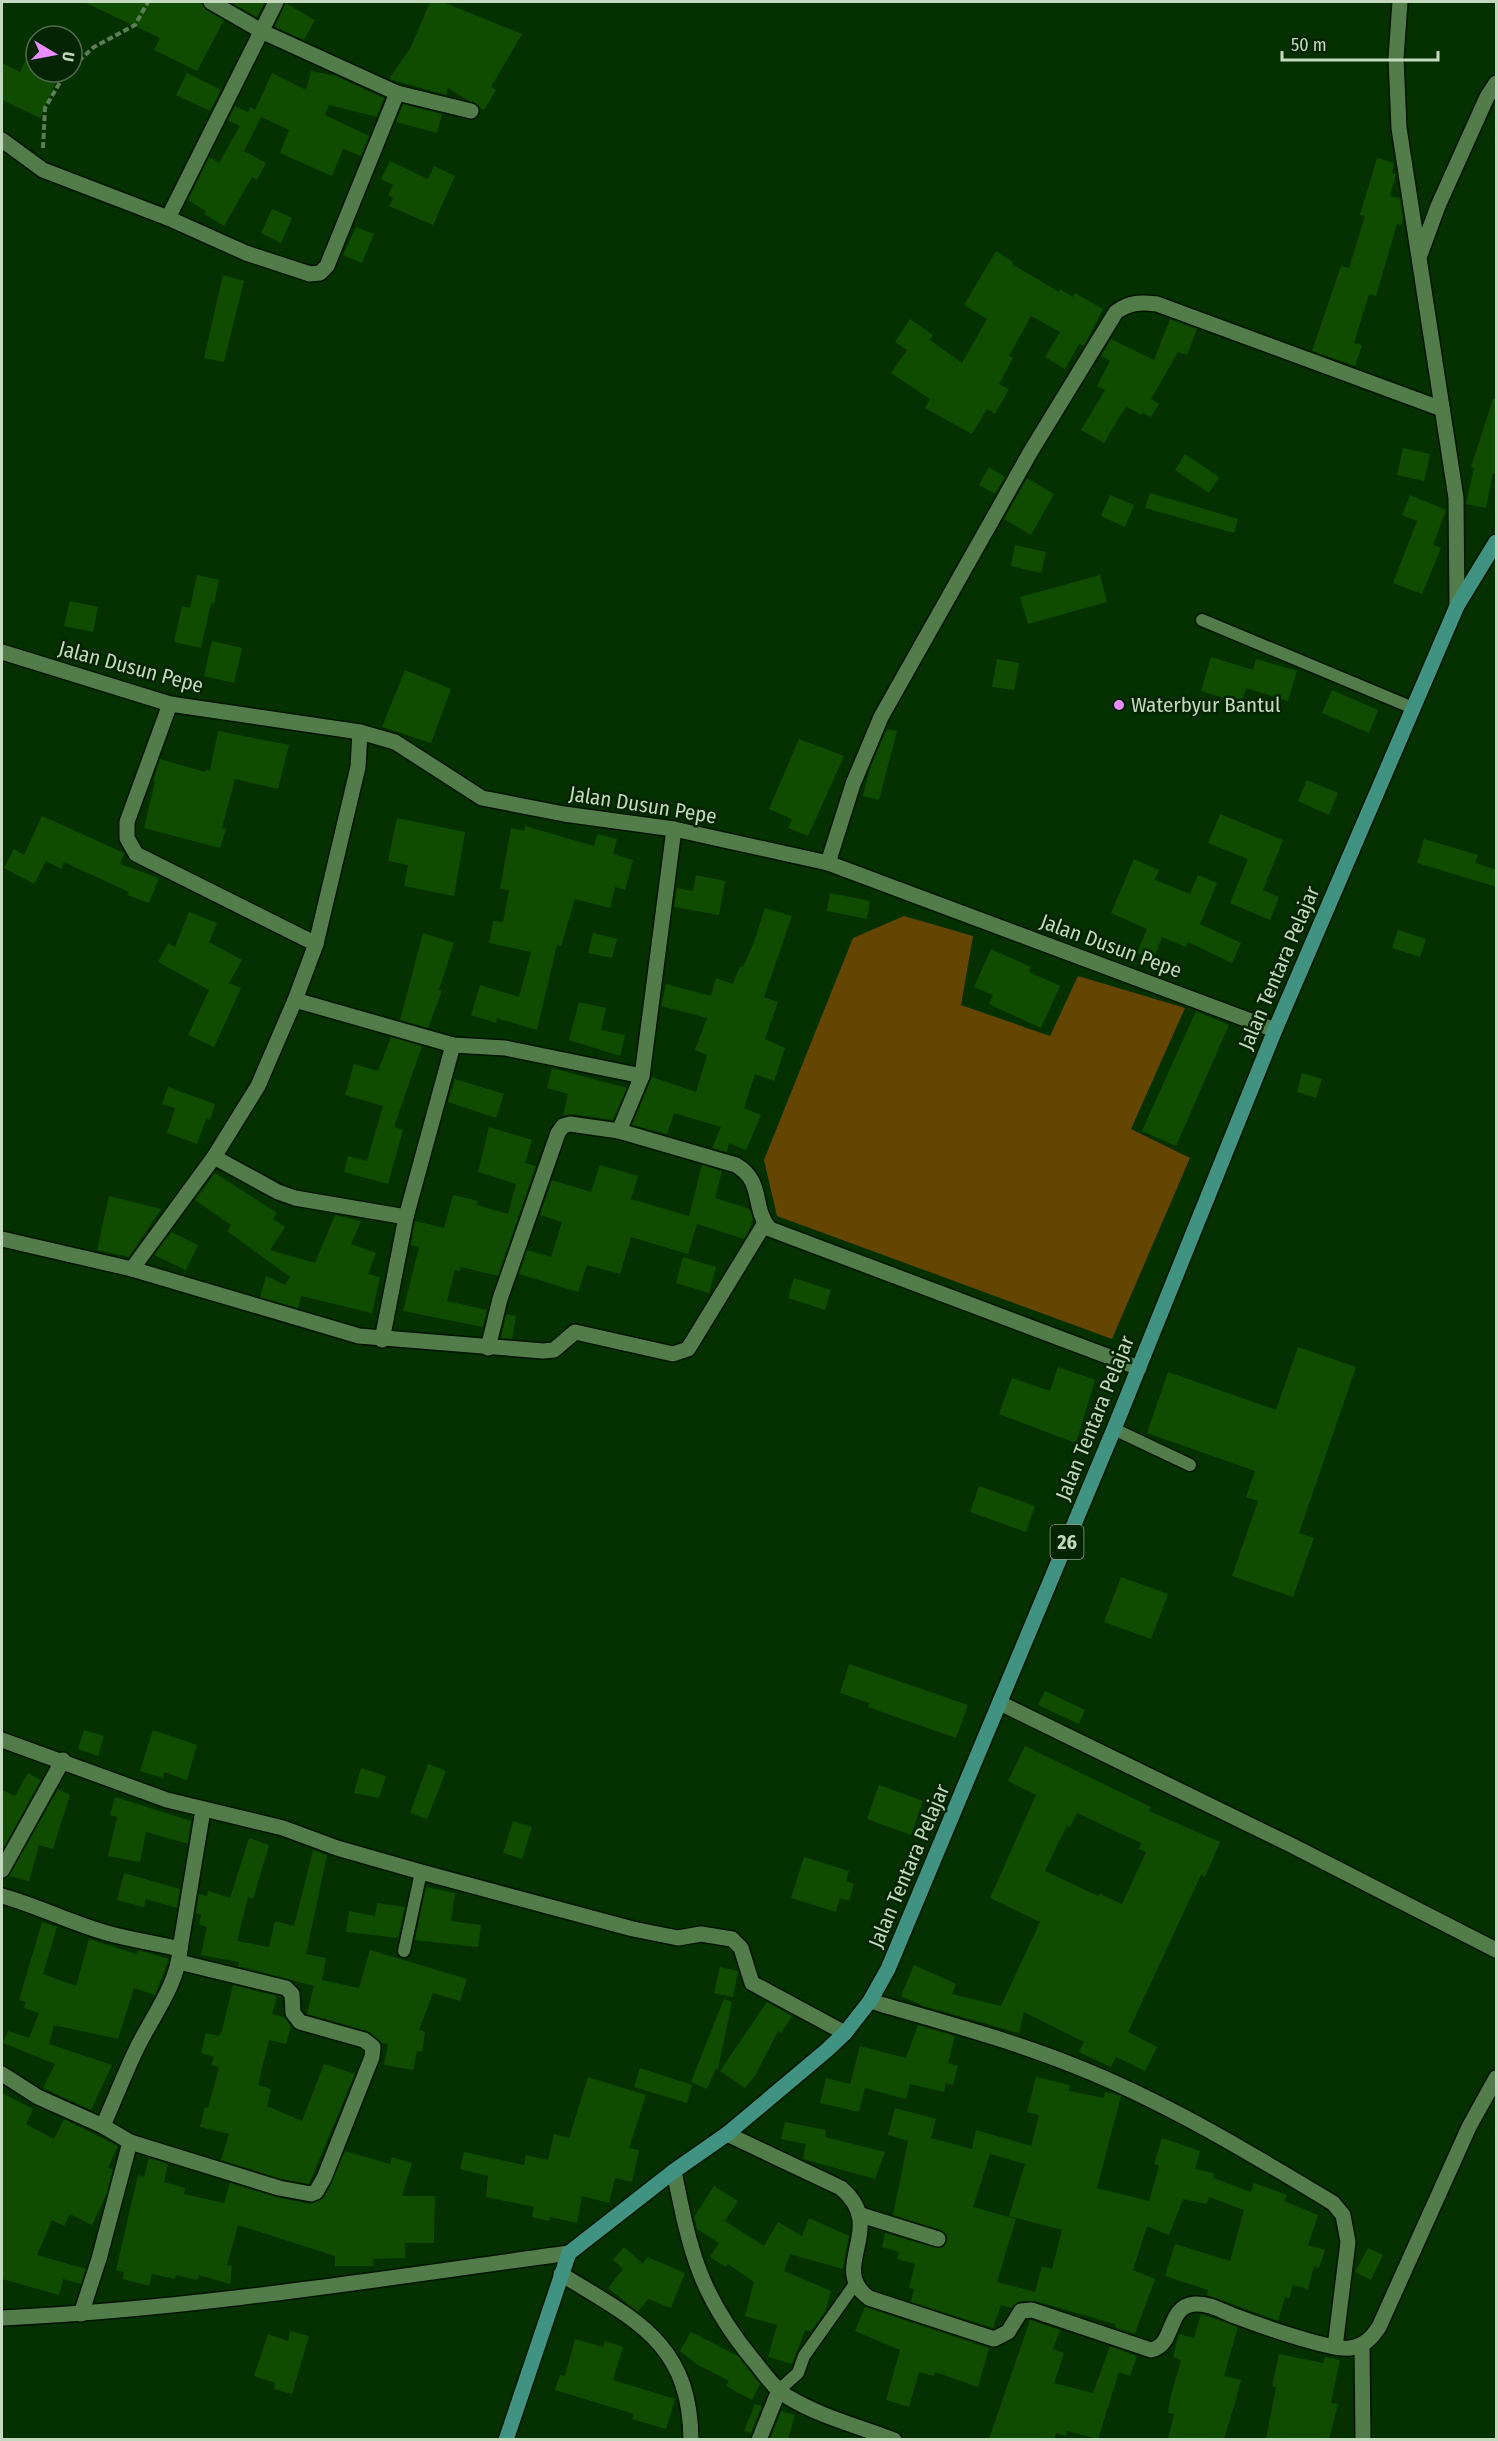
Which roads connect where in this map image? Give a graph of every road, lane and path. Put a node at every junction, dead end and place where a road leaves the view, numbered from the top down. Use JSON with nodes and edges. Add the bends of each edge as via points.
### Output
{"nodes":[{"id":1,"x":148,"y":2,"type":"edge"},
{"id":2,"x":211,"y":2,"type":"edge"},
{"id":3,"x":276,"y":2,"type":"edge"},
{"id":4,"x":1400,"y":2,"type":"edge"},
{"id":5,"x":263,"y":32,"type":"junction"},
{"id":6,"x":84,"y":56,"type":"edge"},
{"id":7,"x":1497,"y":82,"type":"edge"},
{"id":8,"x":59,"y":84,"type":"edge"},
{"id":9,"x":397,"y":93,"type":"junction"},
{"id":10,"x":471,"y":111,"type":"dead end"},
{"id":11,"x":2,"y":140,"type":"edge"},
{"id":12,"x":43,"y":170,"type":"junction"},
{"id":13,"x":168,"y":218,"type":"junction"},
{"id":14,"x":1419,"y":257,"type":"junction"},
{"id":15,"x":1442,"y":409,"type":"junction"},
{"id":16,"x":1497,"y":542,"type":"edge"},
{"id":17,"x":1457,"y":606,"type":"junction"},
{"id":18,"x":1202,"y":620,"type":"dead end"},
{"id":19,"x":2,"y":652,"type":"edge"},
{"id":20,"x":170,"y":704,"type":"junction"},
{"id":21,"x":1413,"y":708,"type":"junction"},
{"id":22,"x":360,"y":732,"type":"junction"},
{"id":23,"x":674,"y":829,"type":"junction"},
{"id":24,"x":828,"y":863,"type":"junction"},
{"id":25,"x":316,"y":944,"type":"junction"},
{"id":26,"x":295,"y":1000,"type":"junction"},
{"id":27,"x":1275,"y":1030,"type":"junction"},
{"id":28,"x":453,"y":1045,"type":"junction"},
{"id":29,"x":642,"y":1076,"type":"junction"},
{"id":30,"x":619,"y":1131,"type":"junction"},
{"id":31,"x":214,"y":1157,"type":"junction"},
{"id":32,"x":406,"y":1217,"type":"junction"},
{"id":33,"x":765,"y":1223,"type":"junction"},
{"id":34,"x":2,"y":1239,"type":"edge"},
{"id":35,"x":132,"y":1269,"type":"junction"},
{"id":36,"x":382,"y":1340,"type":"junction"},
{"id":37,"x":488,"y":1348,"type":"junction"},
{"id":38,"x":1139,"y":1368,"type":"junction"},
{"id":39,"x":1114,"y":1429,"type":"junction"},
{"id":40,"x":1190,"y":1465,"type":"dead end"},
{"id":41,"x":1000,"y":1703,"type":"junction"},
{"id":42,"x":2,"y":1740,"type":"edge"},
{"id":43,"x":63,"y":1761,"type":"junction"},
{"id":44,"x":203,"y":1810,"type":"junction"},
{"id":45,"x":2,"y":1870,"type":"edge"},
{"id":46,"x":421,"y":1872,"type":"junction"},
{"id":47,"x":2,"y":1896,"type":"edge"},
{"id":48,"x":1497,"y":1950,"type":"edge"},
{"id":49,"x":404,"y":1951,"type":"dead end"},
{"id":50,"x":179,"y":1956,"type":"junction"},
{"id":51,"x":870,"y":2001,"type":"junction"},
{"id":52,"x":845,"y":2033,"type":"junction"},
{"id":53,"x":2,"y":2074,"type":"edge"},
{"id":54,"x":1497,"y":2078,"type":"edge"},
{"id":55,"x":103,"y":2126,"type":"junction"},
{"id":56,"x":727,"y":2134,"type":"junction"},
{"id":57,"x":130,"y":2142,"type":"junction"},
{"id":58,"x":674,"y":2171,"type":"junction"},
{"id":59,"x":861,"y":2215,"type":"junction"},
{"id":60,"x":938,"y":2239,"type":"dead end"},
{"id":61,"x":569,"y":2253,"type":"junction"},
{"id":62,"x":561,"y":2274,"type":"junction"},
{"id":63,"x":855,"y":2284,"type":"junction"},
{"id":64,"x":81,"y":2314,"type":"junction"},
{"id":65,"x":2,"y":2318,"type":"edge"},
{"id":66,"x":1362,"y":2345,"type":"junction"},
{"id":67,"x":1335,"y":2346,"type":"junction"},
{"id":68,"x":780,"y":2390,"type":"junction"},
{"id":69,"x":506,"y":2439,"type":"edge"},
{"id":70,"x":691,"y":2439,"type":"edge"},
{"id":71,"x":759,"y":2439,"type":"edge"},
{"id":72,"x":894,"y":2439,"type":"edge"},
{"id":73,"x":1363,"y":2439,"type":"edge"}],
"edges":[{"from":1,"to":6,"type":"path","via":[[135,25]]},
{"from":2,"to":5,"type":"street"},
{"from":3,"to":5,"type":"street"},
{"from":4,"to":14,"type":"street","via":[[1396,58],[1399,128]]},
{"from":5,"to":9,"type":"street"},
{"from":5,"to":13,"type":"street"},
{"from":7,"to":14,"type":"street","via":[[1438,206]]},
{"from":8,"to":12,"type":"path","via":[[45,108]]},
{"from":9,"to":10,"type":"street"},
{"from":9,"to":13,"type":"street","via":[[327,266],[320,273],[310,274],[246,253]]},
{"from":11,"to":12,"type":"street"},
{"from":12,"to":13,"type":"street"},
{"from":14,"to":15,"type":"street"},
{"from":15,"to":17,"type":"street","via":[[1456,498]]},
{"from":15,"to":24,"type":"street","via":[[1157,304],[1132,303],[1116,312],[1031,452],[881,717],[853,784]]},
{"from":16,"to":17,"type":"main road","name":"Jalan Tentara Pelajar","number":"26"},
{"from":17,"to":21,"type":"main road","name":"Jalan Tentara Pelajar","number":"26"},
{"from":18,"to":21,"type":"lane"},
{"from":19,"to":20,"type":"street","name":"Jalan Dusun Pepe"},
{"from":20,"to":22,"type":"street","name":"Jalan Dusun Pepe"},
{"from":20,"to":25,"type":"street","via":[[127,822],[127,838],[136,854]]},
{"from":21,"to":27,"type":"main road","name":"Jalan Tentara Pelajar","number":"26"},
{"from":22,"to":23,"type":"street","name":"Jalan Dusun Pepe","via":[[395,742],[482,798]]},
{"from":22,"to":25,"type":"street","via":[[358,768]]},
{"from":23,"to":24,"type":"street","name":"Jalan Dusun Pepe"},
{"from":23,"to":29,"type":"street"},
{"from":24,"to":27,"type":"street","name":"Jalan Dusun Pepe"},
{"from":25,"to":26,"type":"street"},
{"from":26,"to":28,"type":"street"},
{"from":26,"to":31,"type":"street","via":[[258,1086]]},
{"from":27,"to":38,"type":"main road","name":"Jalan Tentara Pelajar","number":"26"},
{"from":28,"to":29,"type":"street","via":[[505,1048]]},
{"from":28,"to":32,"type":"street"},
{"from":29,"to":30,"type":"street"},
{"from":30,"to":33,"type":"street","via":[[745,1170],[755,1184]]},
{"from":30,"to":37,"type":"street","via":[[570,1124],[558,1133],[498,1307]]},
{"from":31,"to":32,"type":"street","via":[[278,1192]]},
{"from":31,"to":35,"type":"street"},
{"from":32,"to":36,"type":"street"},
{"from":33,"to":37,"type":"street","via":[[694,1340],[680,1353],[575,1332],[554,1350]]},
{"from":33,"to":38,"type":"street","via":[[770,1229]]},
{"from":34,"to":35,"type":"street"},
{"from":35,"to":36,"type":"street"},
{"from":36,"to":37,"type":"street"},
{"from":38,"to":39,"type":"main road","name":"Jalan Tentara Pelajar","number":"26"},
{"from":39,"to":40,"type":"lane"},
{"from":39,"to":41,"type":"main road","name":"Jalan Tentara Pelajar","number":"26"},
{"from":41,"to":48,"type":"street"},
{"from":41,"to":51,"type":"main road","name":"Jalan Tentara Pelajar","number":"26","via":[[888,1969]]},
{"from":42,"to":43,"type":"street"},
{"from":43,"to":44,"type":"street"},
{"from":43,"to":45,"type":"street"},
{"from":44,"to":46,"type":"street","via":[[283,1828]]},
{"from":44,"to":50,"type":"street"},
{"from":46,"to":49,"type":"lane"},
{"from":46,"to":52,"type":"street","via":[[633,1929],[678,1938],[701,1934],[732,1939],[741,1948],[752,1983]]},
{"from":47,"to":50,"type":"street"},
{"from":50,"to":55,"type":"street"},
{"from":50,"to":57,"type":"street","via":[[286,1988],[292,1994],[293,2013],[300,2022],[364,2040],[373,2047],[372,2057],[324,2178],[311,2194],[279,2188]]},
{"from":51,"to":52,"type":"main road","name":"Jalan Tentara Pelajar","number":"26"},
{"from":51,"to":67,"type":"street","via":[[1032,2050],[1106,2079],[1223,2137],[1333,2203],[1343,2215],[1348,2242]]},
{"from":52,"to":56,"type":"main road","name":"Jalan Tentara Pelajar","number":"26"},
{"from":53,"to":55,"type":"street","via":[[38,2097]]},
{"from":54,"to":66,"type":"street","via":[[1469,2127],[1379,2327]]},
{"from":55,"to":57,"type":"street"},
{"from":56,"to":58,"type":"main road","name":"Jalan Tentara Pelajar","number":"26"},
{"from":56,"to":59,"type":"street","via":[[841,2188]]},
{"from":57,"to":64,"type":"street"},
{"from":58,"to":61,"type":"main road","name":"Jalan Tentara Pelajar","number":"26"},
{"from":58,"to":68,"type":"street","via":[[688,2245],[709,2299],[744,2350]]},
{"from":59,"to":60,"type":"street"},
{"from":59,"to":63,"type":"street"},
{"from":61,"to":62,"type":"main road"},
{"from":61,"to":64,"type":"street","via":[[271,2295]]},
{"from":62,"to":69,"type":"main road"},
{"from":62,"to":70,"type":"street","via":[[620,2310],[671,2356],[688,2404]]},
{"from":63,"to":67,"type":"street","via":[[869,2298],[994,2339],[1008,2332],[1025,2309],[1144,2349],[1159,2348],[1182,2307],[1197,2304]]},
{"from":63,"to":68,"type":"lane","via":[[804,2356],[798,2373]]},
{"from":64,"to":65,"type":"street"},
{"from":66,"to":67,"type":"street","via":[[1347,2349]]},
{"from":66,"to":73,"type":"street"},
{"from":68,"to":71,"type":"street"},
{"from":68,"to":72,"type":"street","via":[[825,2416]]}]}
